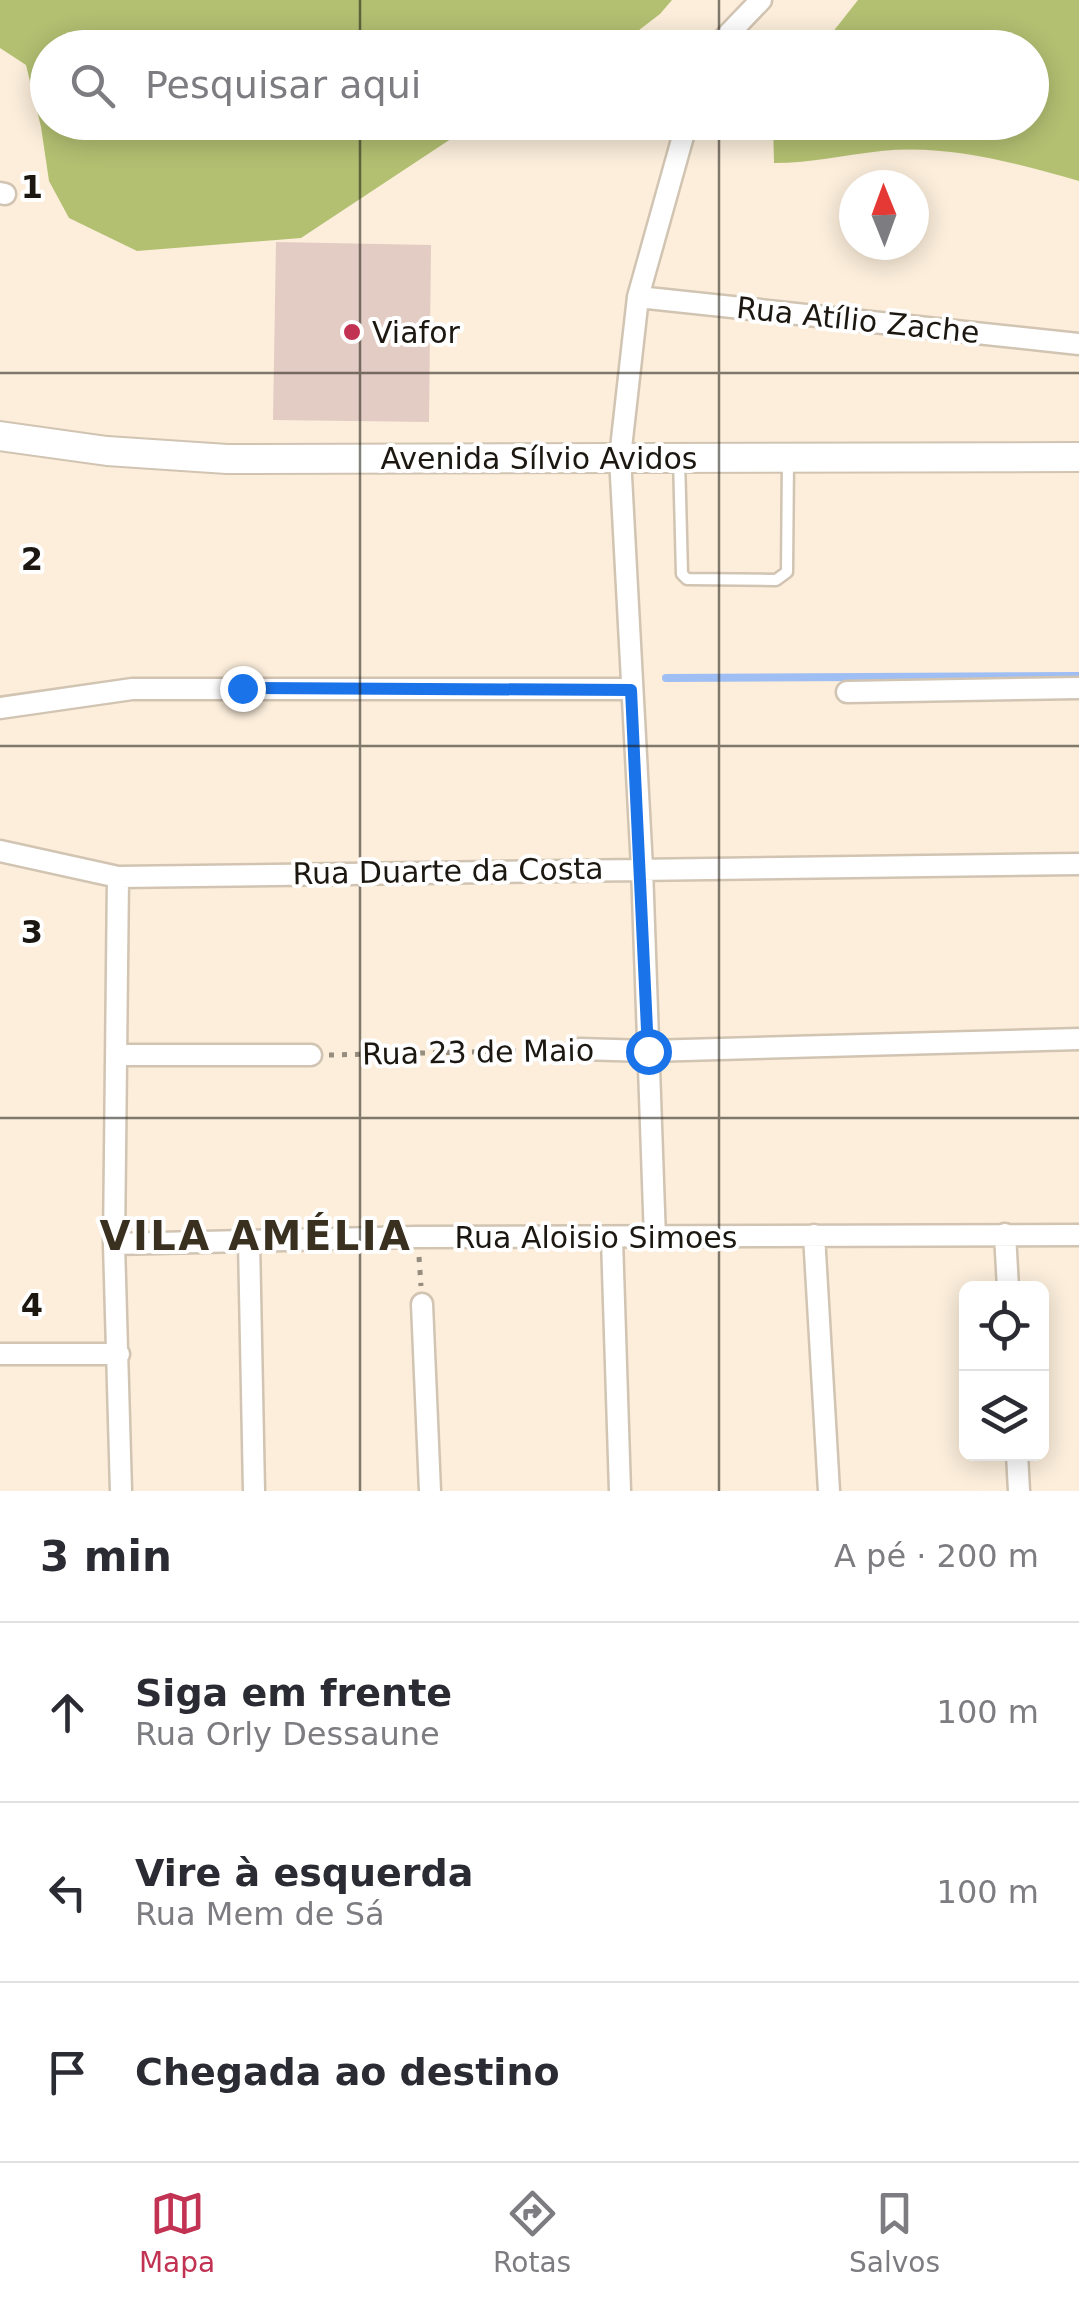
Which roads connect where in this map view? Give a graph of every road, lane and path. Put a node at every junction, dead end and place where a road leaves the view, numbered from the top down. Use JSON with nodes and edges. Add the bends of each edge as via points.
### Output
{"nodes":[{"id":1,"x":761,"y":0,"type":"edge"},
{"id":2,"x":732,"y":30,"type":"edge"},
{"id":3,"x":681,"y":140,"type":"edge"},
{"id":4,"x":638,"y":297,"type":"junction"},
{"id":5,"x":1079,"y":344,"type":"edge"},
{"id":6,"x":0,"y":436,"type":"edge"},
{"id":7,"x":1079,"y":456,"type":"edge"},
{"id":8,"x":620,"y":457,"type":"junction"},
{"id":9,"x":679,"y":457,"type":"junction"},
{"id":10,"x":788,"y":457,"type":"junction"},
{"id":11,"x":1079,"y":688,"type":"edge"},
{"id":12,"x":631,"y":690,"type":"junction"},
{"id":13,"x":846,"y":692,"type":"dead end"},
{"id":14,"x":0,"y":708,"type":"edge"},
{"id":15,"x":0,"y":851,"type":"edge"},
{"id":16,"x":1079,"y":864,"type":"edge"},
{"id":17,"x":642,"y":868,"type":"junction"},
{"id":18,"x":118,"y":877,"type":"junction"},
{"id":19,"x":1079,"y":1039,"type":"edge"},
{"id":20,"x":579,"y":1049,"type":"joint"},
{"id":21,"x":648,"y":1051,"type":"junction"},
{"id":22,"x":116,"y":1055,"type":"junction"},
{"id":23,"x":311,"y":1055,"type":"joint"},
{"id":24,"x":1006,"y":1234,"type":"junction"},
{"id":25,"x":814,"y":1235,"type":"junction"},
{"id":26,"x":1079,"y":1235,"type":"edge"},
{"id":27,"x":417,"y":1238,"type":"junction"},
{"id":28,"x":612,"y":1239,"type":"junction"},
{"id":29,"x":654,"y":1239,"type":"junction"},
{"id":30,"x":249,"y":1241,"type":"junction"},
{"id":31,"x":114,"y":1244,"type":"junction"},
{"id":32,"x":1008,"y":1281,"type":"edge"},
{"id":33,"x":422,"y":1304,"type":"joint"},
{"id":34,"x":0,"y":1354,"type":"edge"},
{"id":35,"x":119,"y":1354,"type":"junction"},
{"id":36,"x":1017,"y":1461,"type":"edge"},
{"id":37,"x":121,"y":1491,"type":"edge"},
{"id":38,"x":254,"y":1491,"type":"edge"},
{"id":39,"x":430,"y":1491,"type":"edge"},
{"id":40,"x":620,"y":1491,"type":"edge"},
{"id":41,"x":829,"y":1491,"type":"edge"},
{"id":42,"x":1019,"y":1491,"type":"edge"}],
"edges":[{"from":1,"to":2,"type":"street"},
{"from":3,"to":4,"type":"street"},
{"from":4,"to":5,"type":"street","name":"Rua Atílio Zache"},
{"from":4,"to":8,"type":"street"},
{"from":6,"to":8,"type":"main road","name":"Avenida Sílvio Avidos","via":[[226,460]]},
{"from":7,"to":10,"type":"main road","name":"Avenida Sílvio Avidos"},
{"from":8,"to":9,"type":"main road","name":"Avenida Sílvio Avidos"},
{"from":8,"to":12,"type":"street"},
{"from":9,"to":10,"type":"main road","name":"Avenida Sílvio Avidos"},
{"from":9,"to":10,"type":"lane","via":[[687,580],[776,580],[787,572]]},
{"from":11,"to":13,"type":"street"},
{"from":12,"to":14,"type":"street","via":[[132,688]]},
{"from":12,"to":17,"type":"street"},
{"from":15,"to":18,"type":"street","name":"Rua Duarte da Costa"},
{"from":16,"to":17,"type":"street","name":"Rua Duarte da Costa"},
{"from":17,"to":18,"type":"street","name":"Rua Duarte da Costa"},
{"from":17,"to":21,"type":"street"},
{"from":18,"to":22,"type":"street"},
{"from":19,"to":21,"type":"street","name":"Rua 23 de Maio"},
{"from":20,"to":21,"type":"street","name":"Rua 23 de Maio"},
{"from":20,"to":23,"type":"path","name":"Rua 23 de Maio"},
{"from":21,"to":29,"type":"street"},
{"from":22,"to":23,"type":"street"},
{"from":22,"to":31,"type":"street"},
{"from":24,"to":25,"type":"street","name":"Rua Aloisio Simoes"},
{"from":24,"to":26,"type":"street","name":"Rua Aloisio Simoes"},
{"from":24,"to":32,"type":"street"},
{"from":25,"to":29,"type":"street","name":"Rua Aloisio Simoes"},
{"from":25,"to":41,"type":"street"},
{"from":27,"to":28,"type":"street","name":"Rua Aloisio Simoes"},
{"from":27,"to":30,"type":"street","name":"Rua Aloisio Simoes"},
{"from":27,"to":33,"type":"path"},
{"from":28,"to":29,"type":"street","name":"Rua Aloisio Simoes"},
{"from":28,"to":40,"type":"street"},
{"from":30,"to":31,"type":"street","name":"Rua Aloisio Simoes"},
{"from":30,"to":38,"type":"street"},
{"from":31,"to":35,"type":"street"},
{"from":33,"to":39,"type":"street"},
{"from":34,"to":35,"type":"street"},
{"from":35,"to":37,"type":"street"},
{"from":36,"to":42,"type":"street"}]}
